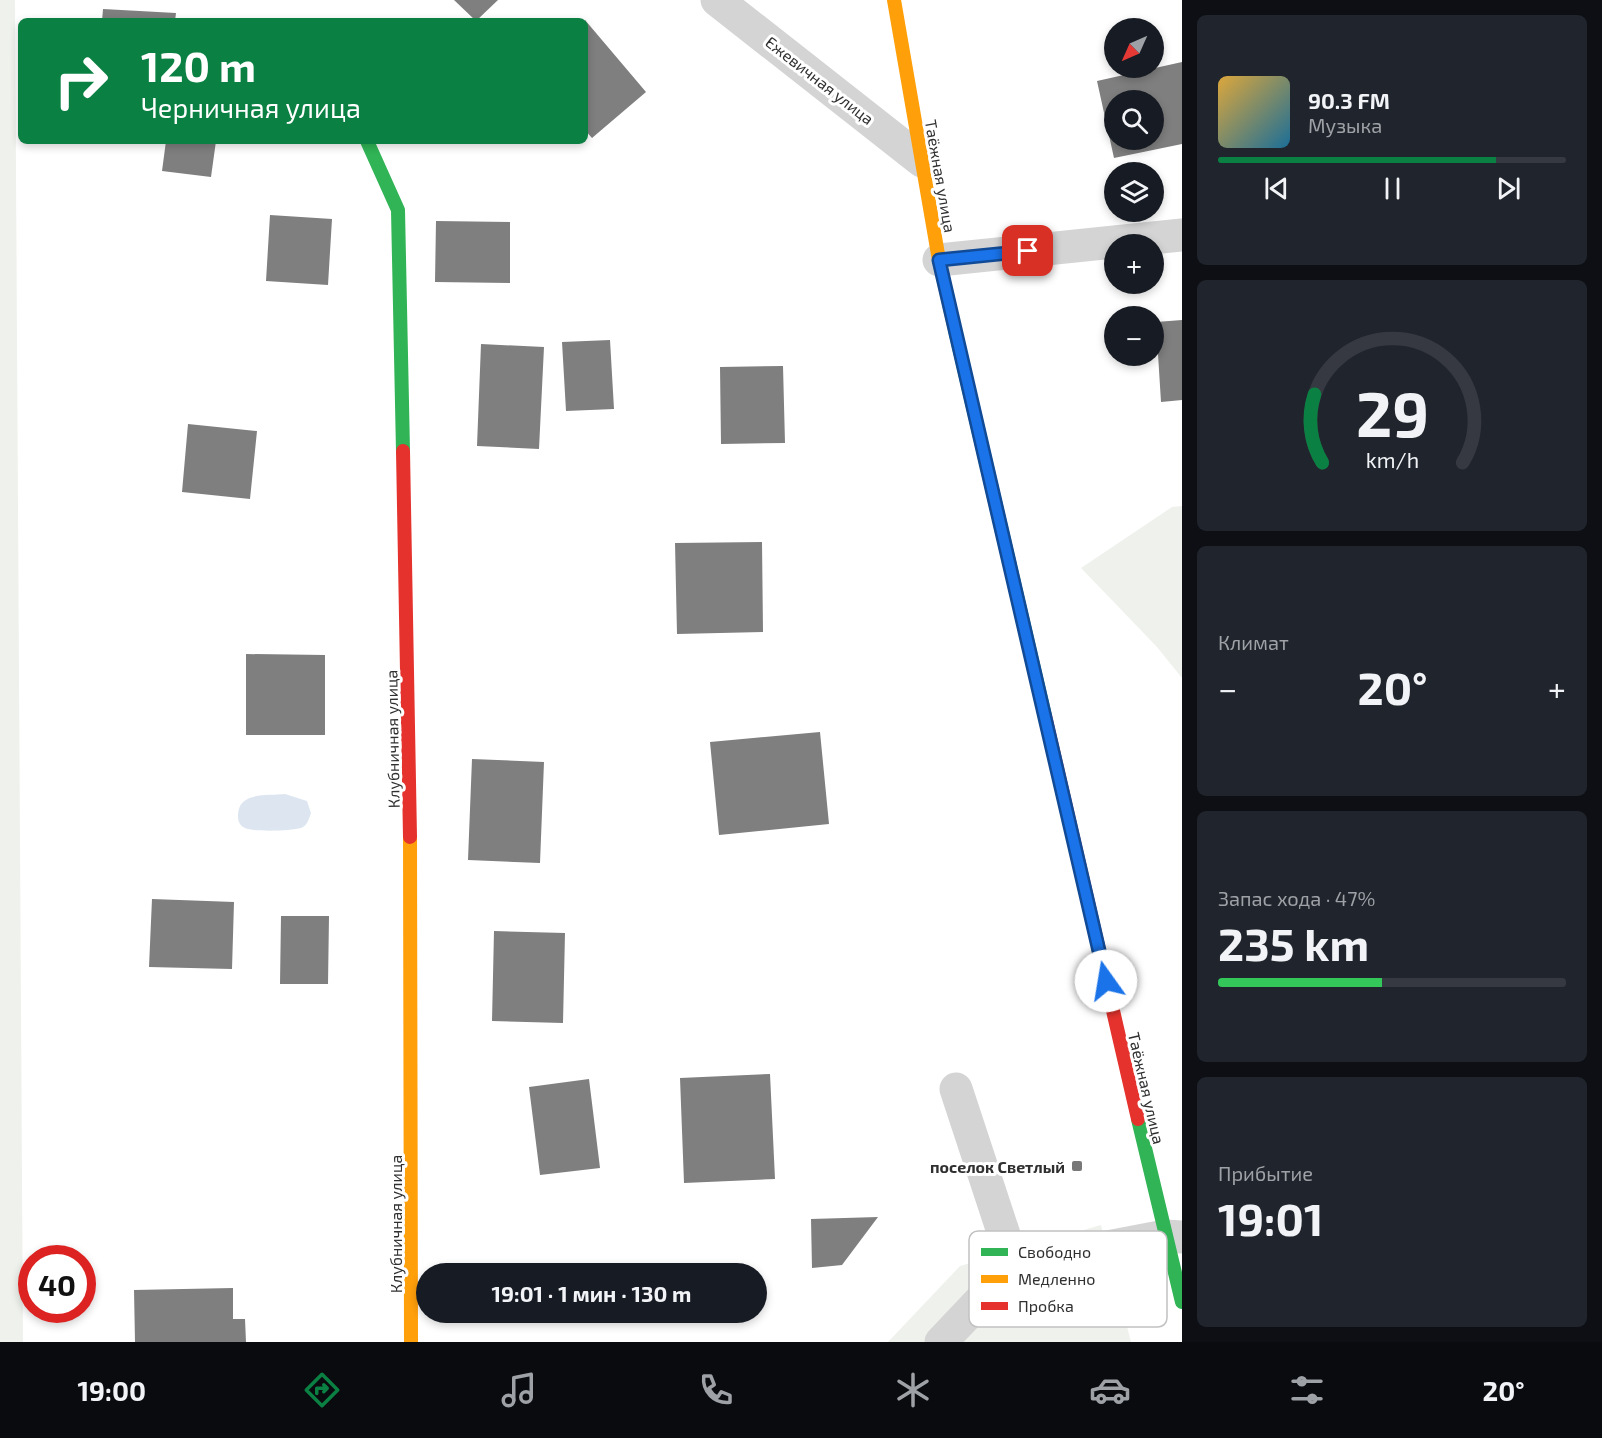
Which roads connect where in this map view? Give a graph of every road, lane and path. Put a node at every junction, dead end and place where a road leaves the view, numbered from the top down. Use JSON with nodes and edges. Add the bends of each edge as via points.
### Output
{"nodes":[{"id":1,"x":717,"y":0,"type":"edge"},
{"id":2,"x":894,"y":0,"type":"edge"},
{"id":3,"x":368,"y":144,"type":"edge"},
{"id":4,"x":922,"y":161,"type":"junction"},
{"id":5,"x":1182,"y":235,"type":"edge"},
{"id":6,"x":939,"y":260,"type":"junction"},
{"id":7,"x":956,"y":1089,"type":"dead end"},
{"id":8,"x":1003,"y":1231,"type":"edge"},
{"id":9,"x":1173,"y":1236,"type":"edge"},
{"id":10,"x":1182,"y":1302,"type":"edge"},
{"id":11,"x":969,"y":1312,"type":"edge"},
{"id":12,"x":411,"y":1342,"type":"edge"},
{"id":13,"x":940,"y":1342,"type":"edge"}],
"edges":[{"from":1,"to":4,"type":"street","name":"Ежевичная улица"},
{"from":2,"to":4,"type":"street","name":"Таёжная улица"},
{"from":3,"to":12,"type":"street","name":"Клубничная улица","via":[[398,210],[412,914]]},
{"from":4,"to":6,"type":"street","name":"Таёжная улица"},
{"from":5,"to":6,"type":"street"},
{"from":6,"to":9,"type":"street","name":"Таёжная улица"},
{"from":7,"to":8,"type":"street"},
{"from":9,"to":10,"type":"street","name":"Таёжная улица"},
{"from":11,"to":13,"type":"street"}]}
